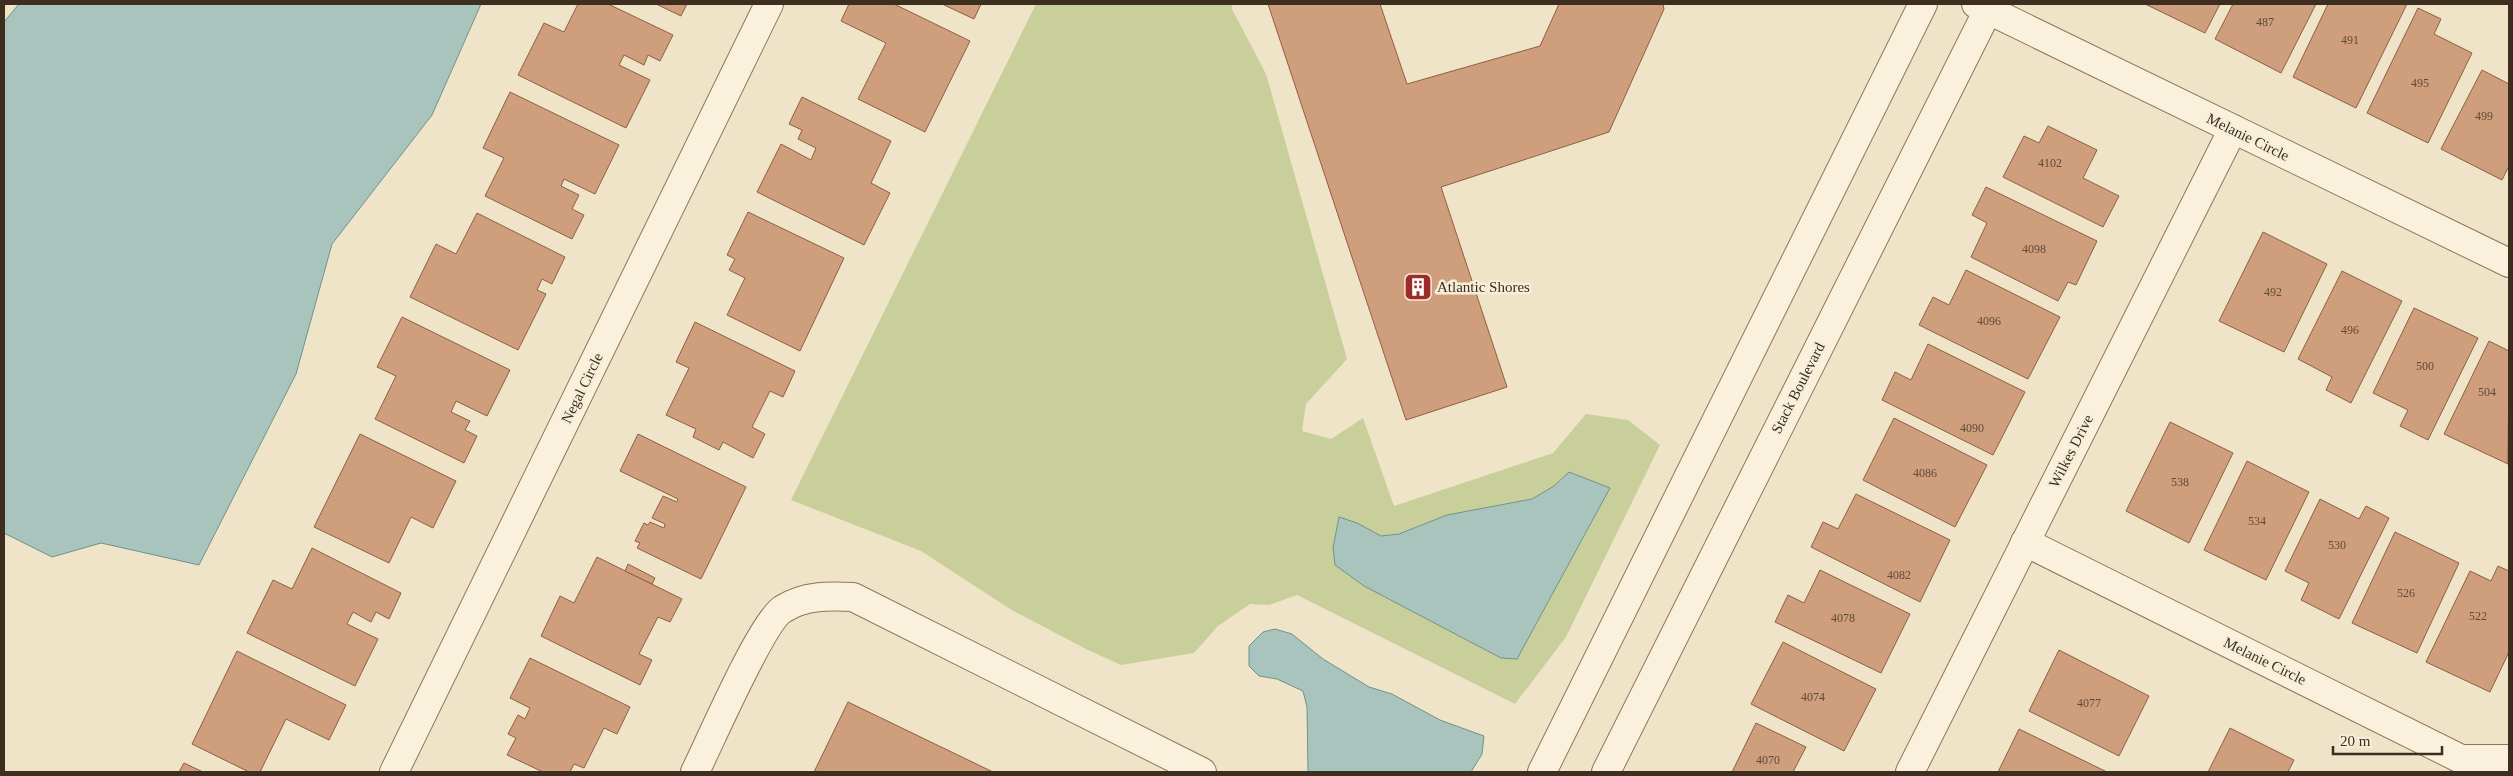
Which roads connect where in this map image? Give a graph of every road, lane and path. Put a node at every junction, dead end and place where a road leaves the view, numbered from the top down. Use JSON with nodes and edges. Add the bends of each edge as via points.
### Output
{"nodes":[{"id":1,"x":769,"y":4,"type":"edge"},
{"id":2,"x":1923,"y":4,"type":"edge"},
{"id":3,"x":1985,"y":6,"type":"edge"},
{"id":4,"x":2233,"y":129,"type":"junction"},
{"id":5,"x":2509,"y":263,"type":"edge"},
{"id":6,"x":2025,"y":542,"type":"junction"},
{"id":7,"x":2509,"y":759,"type":"edge"},
{"id":8,"x":394,"y":772,"type":"edge"},
{"id":9,"x":695,"y":772,"type":"edge"},
{"id":10,"x":1202,"y":772,"type":"edge"},
{"id":11,"x":1542,"y":772,"type":"edge"},
{"id":12,"x":1606,"y":772,"type":"edge"},
{"id":13,"x":1910,"y":772,"type":"edge"}],
"edges":[{"from":1,"to":8,"type":"street","name":"Negal Circle"},
{"from":2,"to":11,"type":"street"},
{"from":3,"to":4,"type":"street","name":"Melanie Circle"},
{"from":3,"to":12,"type":"street","name":"Stack Boulevard"},
{"from":4,"to":5,"type":"street","name":"Melanie Circle"},
{"from":4,"to":6,"type":"street","name":"Wilkes Drive"},
{"from":6,"to":7,"type":"street","name":"Melanie Circle","via":[[2461,758]]},
{"from":6,"to":13,"type":"street","name":"Wilkes Drive"},
{"from":9,"to":10,"type":"street","via":[[758,643],[782,609],[817,596],[853,597]]}]}
